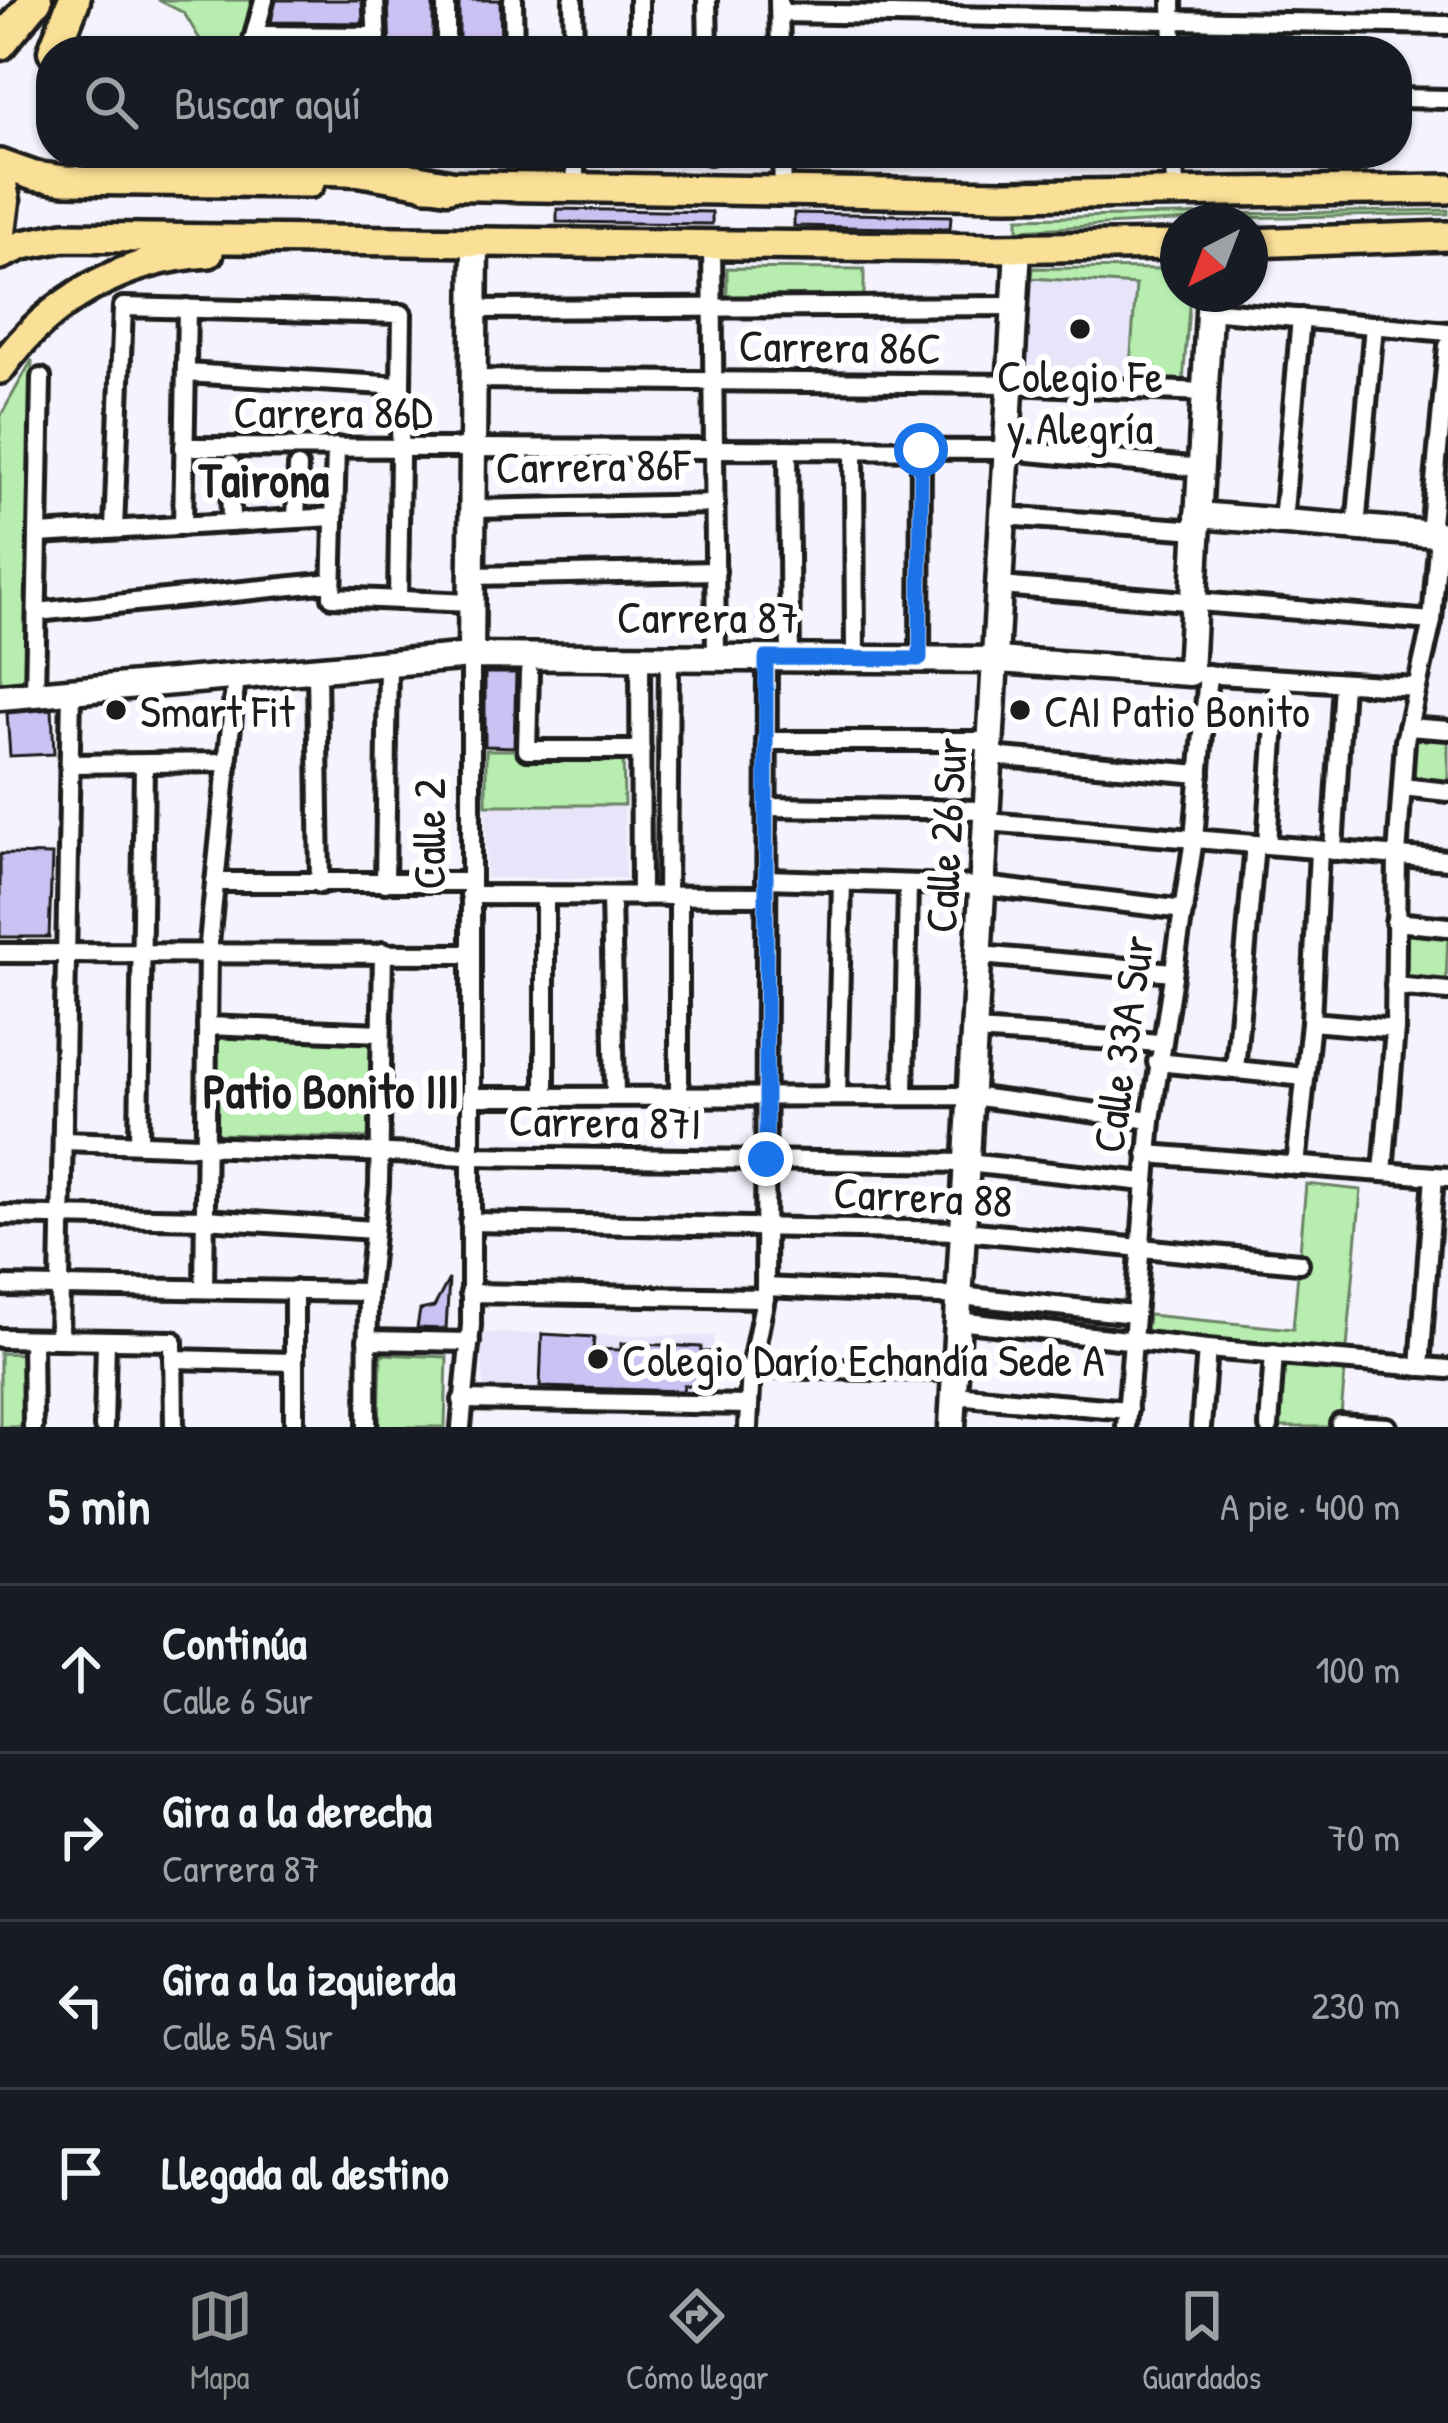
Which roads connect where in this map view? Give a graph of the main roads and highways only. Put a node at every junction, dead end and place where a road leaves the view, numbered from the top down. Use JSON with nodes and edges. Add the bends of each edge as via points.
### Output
{"nodes":[{"id":1,"x":36,"y":0,"type":"edge"},
{"id":2,"x":74,"y":0,"type":"edge"},
{"id":3,"x":60,"y":36,"type":"edge"},
{"id":4,"x":0,"y":44,"type":"edge"},
{"id":5,"x":0,"y":164,"type":"edge"},
{"id":6,"x":300,"y":168,"type":"edge"},
{"id":7,"x":0,"y":178,"type":"edge"},
{"id":8,"x":448,"y":186,"type":"junction"},
{"id":9,"x":1448,"y":189,"type":"edge"},
{"id":10,"x":0,"y":232,"type":"edge"},
{"id":11,"x":1448,"y":236,"type":"edge"},
{"id":12,"x":439,"y":240,"type":"junction"},
{"id":13,"x":1268,"y":242,"type":"edge"},
{"id":14,"x":1160,"y":245,"type":"edge"},
{"id":15,"x":0,"y":255,"type":"edge"},
{"id":16,"x":0,"y":369,"type":"edge"}],
"edges":[{"from":1,"to":4,"type":"highway"},
{"from":2,"to":3,"type":"highway"},
{"from":5,"to":8,"type":"main road","via":[[64,180]]},
{"from":6,"to":8,"type":"highway"},
{"from":7,"to":10,"type":"highway"},
{"from":8,"to":9,"type":"main road"},
{"from":11,"to":13,"type":"main road"},
{"from":12,"to":14,"type":"main road"},
{"from":12,"to":15,"type":"main road","via":[[64,237]]},
{"from":12,"to":16,"type":"main road","via":[[189,254],[141,264],[58,308]]}]}
